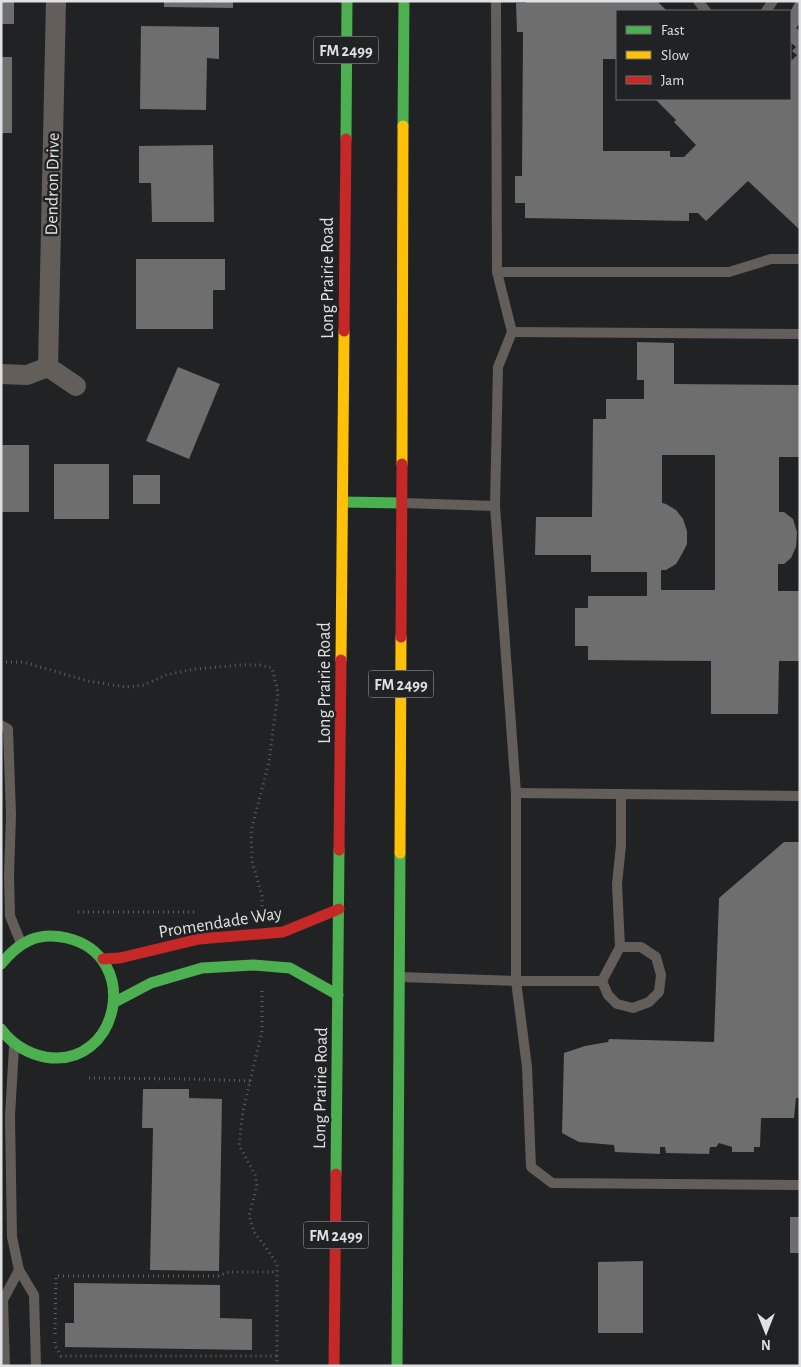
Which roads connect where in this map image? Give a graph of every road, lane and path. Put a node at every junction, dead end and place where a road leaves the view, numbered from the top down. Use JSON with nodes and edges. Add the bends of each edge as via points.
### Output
{"nodes":[{"id":1,"x":56,"y":1,"type":"edge"},
{"id":2,"x":347,"y":1,"type":"edge"},
{"id":3,"x":404,"y":1,"type":"edge"},
{"id":4,"x":496,"y":1,"type":"edge"},
{"id":5,"x":800,"y":259,"type":"edge"},
{"id":6,"x":497,"y":272,"type":"junction"},
{"id":7,"x":512,"y":332,"type":"junction"},
{"id":8,"x":800,"y":334,"type":"edge"},
{"id":9,"x":48,"y":367,"type":"junction"},
{"id":10,"x":1,"y":374,"type":"edge"},
{"id":11,"x":76,"y":386,"type":"dead end"},
{"id":12,"x":343,"y":502,"type":"junction"},
{"id":13,"x":402,"y":503,"type":"junction"},
{"id":14,"x":495,"y":506,"type":"junction"},
{"id":15,"x":1,"y":662,"type":"edge"},
{"id":16,"x":1,"y":725,"type":"edge"},
{"id":17,"x":516,"y":793,"type":"junction"},
{"id":18,"x":620,"y":794,"type":"junction"},
{"id":19,"x":800,"y":796,"type":"edge"},
{"id":20,"x":6,"y":815,"type":"edge"},
{"id":21,"x":339,"y":909,"type":"junction"},
{"id":22,"x":69,"y":912,"type":"dead end"},
{"id":23,"x":195,"y":912,"type":"dead end"},
{"id":24,"x":262,"y":912,"type":"dead end"},
{"id":25,"x":21,"y":944,"type":"junction"},
{"id":26,"x":620,"y":947,"type":"junction"},
{"id":27,"x":103,"y":959,"type":"junction"},
{"id":28,"x":1,"y":964,"type":"edge"},
{"id":29,"x":399,"y":977,"type":"junction"},
{"id":30,"x":516,"y":981,"type":"junction"},
{"id":31,"x":602,"y":981,"type":"junction"},
{"id":32,"x":262,"y":987,"type":"dead end"},
{"id":33,"x":338,"y":995,"type":"junction"},
{"id":34,"x":115,"y":1002,"type":"junction"},
{"id":35,"x":1,"y":1029,"type":"edge"},
{"id":36,"x":14,"y":1044,"type":"junction"},
{"id":37,"x":87,"y":1078,"type":"dead end"},
{"id":38,"x":250,"y":1081,"type":"junction"},
{"id":39,"x":800,"y":1185,"type":"edge"},
{"id":40,"x":19,"y":1270,"type":"junction"},
{"id":41,"x":276,"y":1272,"type":"junction"},
{"id":42,"x":276,"y":1356,"type":"junction"},
{"id":43,"x":5,"y":1366,"type":"edge"},
{"id":44,"x":36,"y":1366,"type":"edge"},
{"id":45,"x":276,"y":1366,"type":"edge"},
{"id":46,"x":334,"y":1366,"type":"edge"},
{"id":47,"x":397,"y":1366,"type":"edge"}],
"edges":[{"from":1,"to":9,"type":"street","name":"Dendron Drive"},
{"from":2,"to":12,"type":"main road","name":"Long Prairie Road","number":"FM 2499"},
{"from":3,"to":13,"type":"main road","number":"FM 2499"},
{"from":4,"to":6,"type":"lane"},
{"from":5,"to":6,"type":"lane","via":[[772,258],[728,272]]},
{"from":6,"to":7,"type":"lane"},
{"from":7,"to":8,"type":"lane"},
{"from":7,"to":14,"type":"lane","via":[[498,367]]},
{"from":9,"to":10,"type":"street","via":[[27,375]]},
{"from":9,"to":11,"type":"street"},
{"from":12,"to":13,"type":"main road"},
{"from":12,"to":21,"type":"main road","name":"Long Prairie Road","number":"FM 2499"},
{"from":13,"to":14,"type":"lane"},
{"from":13,"to":29,"type":"main road","number":"FM 2499"},
{"from":14,"to":17,"type":"lane"},
{"from":15,"to":24,"type":"path","via":[[23,662],[88,681],[126,687],[144,685],[166,675],[195,669],[241,664],[272,668],[278,692],[269,762],[251,831],[252,861],[262,896]]},
{"from":16,"to":20,"type":"lane","via":[[8,729]]},
{"from":17,"to":18,"type":"lane"},
{"from":17,"to":30,"type":"lane"},
{"from":18,"to":19,"type":"lane"},
{"from":18,"to":26,"type":"lane","via":[[617,884]]},
{"from":20,"to":25,"type":"lane","via":[[10,916]]},
{"from":21,"to":27,"type":"main road","name":"Promendade Way","via":[[283,932],[199,939]]},
{"from":21,"to":33,"type":"main road","name":"Long Prairie Road","number":"FM 2499"},
{"from":22,"to":23,"type":"path"},
{"from":25,"to":27,"type":"main road","via":[[38,937],[56,935],[73,938],[90,946]]},
{"from":25,"to":28,"type":"main road"},
{"from":26,"to":31,"type":"lane"},
{"from":26,"to":31,"type":"lane","via":[[641,947],[656,957],[661,975],[659,992],[649,1002],[633,1008],[617,1004]]},
{"from":27,"to":34,"type":"main road","via":[[114,986]]},
{"from":29,"to":30,"type":"lane"},
{"from":29,"to":47,"type":"main road","number":"FM 2499"},
{"from":30,"to":31,"type":"lane"},
{"from":30,"to":39,"type":"lane","via":[[527,1067],[530,1167],[552,1183]]},
{"from":32,"to":38,"type":"path","via":[[262,1031]]},
{"from":33,"to":34,"type":"main road","via":[[290,968],[253,965],[202,968],[151,983]]},
{"from":33,"to":46,"type":"main road","name":"Long Prairie Road","number":"FM 2499"},
{"from":34,"to":36,"type":"main road","via":[[104,1033],[78,1053],[62,1058],[45,1057],[28,1053]]},
{"from":35,"to":36,"type":"main road"},
{"from":36,"to":40,"type":"lane","via":[[10,1116],[12,1237]]},
{"from":37,"to":38,"type":"path"},
{"from":38,"to":41,"type":"path","via":[[240,1145],[257,1186],[249,1216],[254,1232],[276,1264]]},
{"from":40,"to":43,"type":"lane","via":[[3,1300]]},
{"from":40,"to":44,"type":"lane","via":[[34,1295]]},
{"from":41,"to":42,"type":"path"},
{"from":41,"to":42,"type":"path","via":[[229,1272],[218,1276],[56,1276],[55,1345],[61,1356]]},
{"from":42,"to":45,"type":"path"}]}
